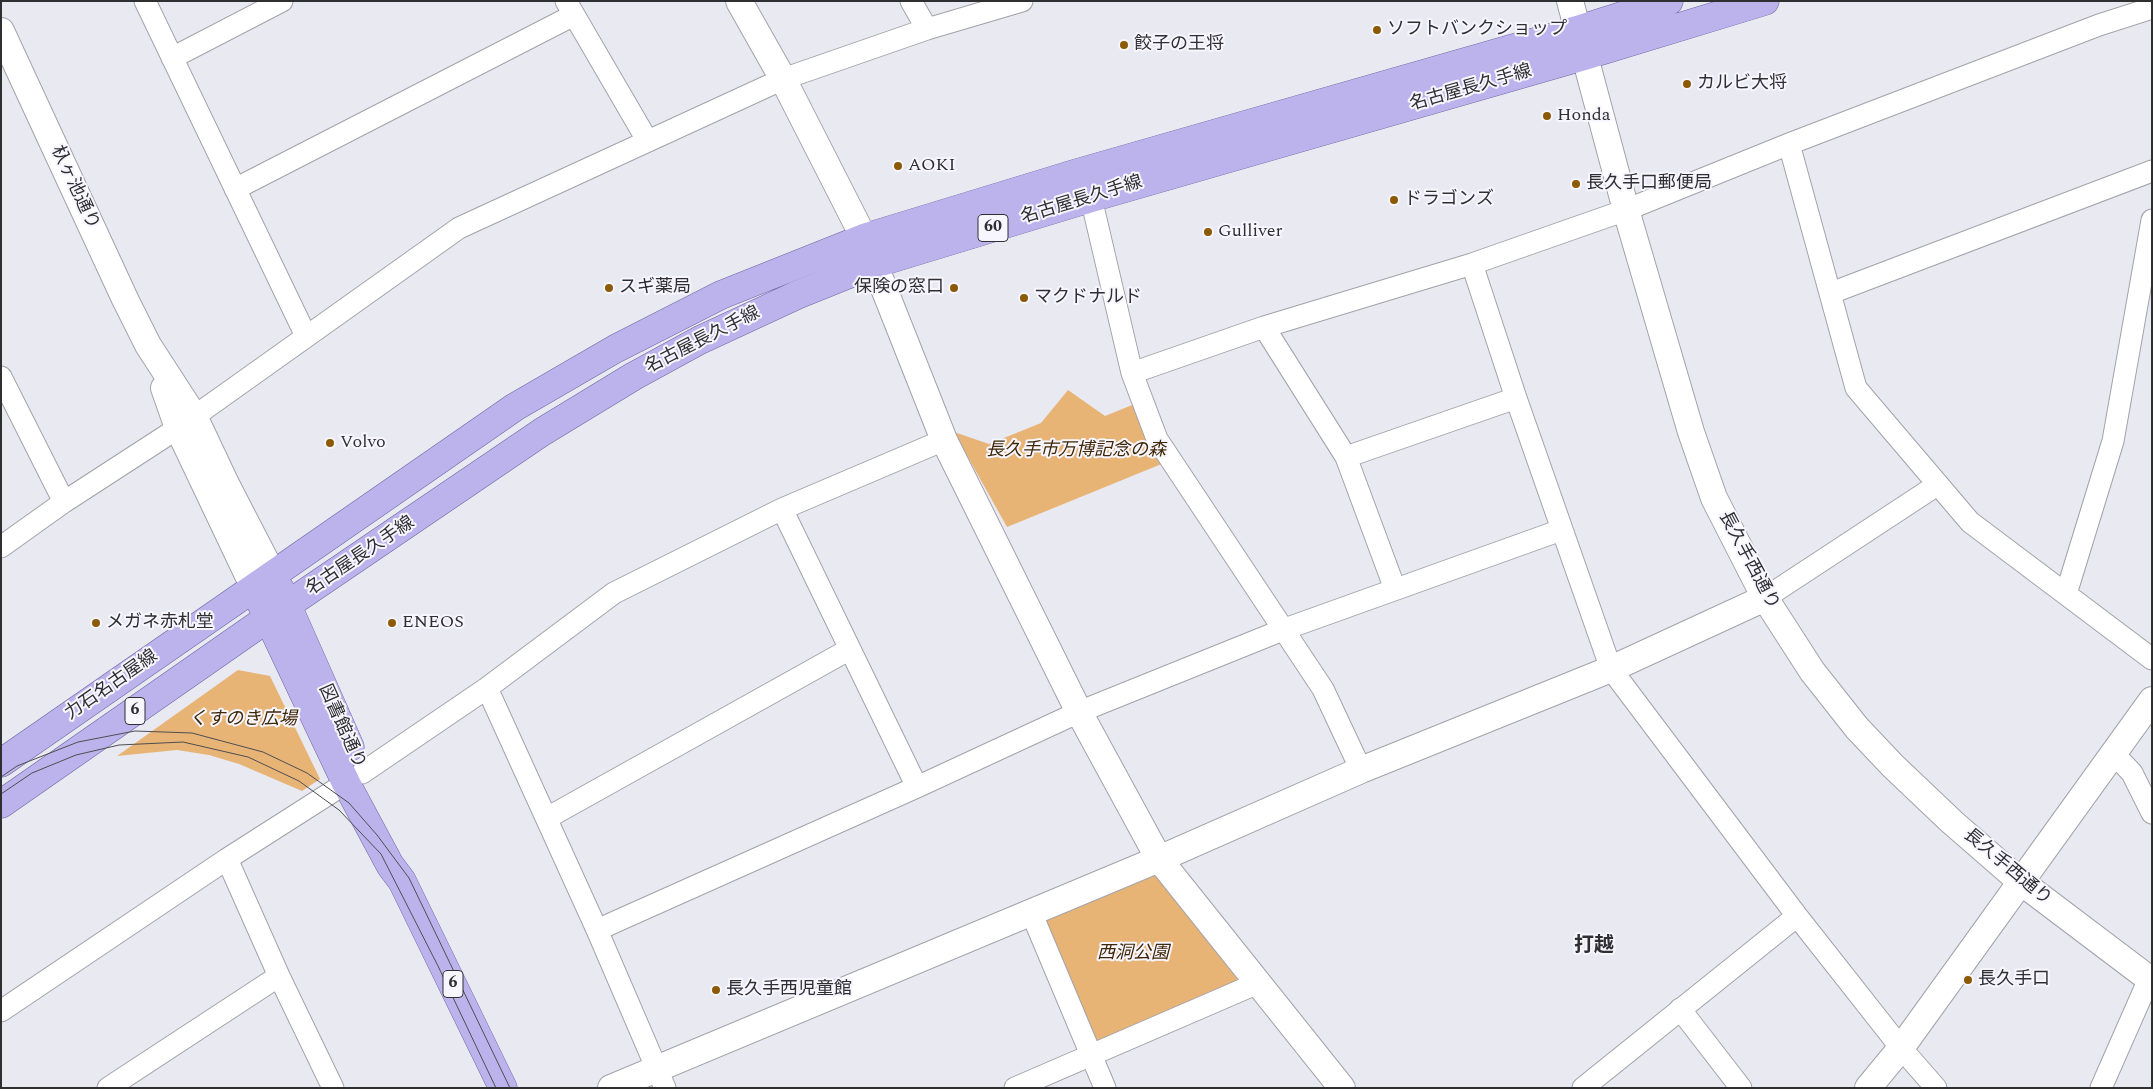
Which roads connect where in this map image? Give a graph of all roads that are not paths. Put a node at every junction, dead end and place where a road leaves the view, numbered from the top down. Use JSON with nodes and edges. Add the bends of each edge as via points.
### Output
{"nodes":[{"id":1,"x":145,"y":1,"type":"edge"},
{"id":2,"x":282,"y":1,"type":"edge"},
{"id":3,"x":738,"y":1,"type":"edge"},
{"id":4,"x":911,"y":1,"type":"edge"},
{"id":5,"x":1022,"y":1,"type":"edge"},
{"id":6,"x":1570,"y":1,"type":"edge"},
{"id":7,"x":1669,"y":1,"type":"edge"},
{"id":8,"x":1765,"y":1,"type":"edge"},
{"id":9,"x":570,"y":8,"type":"edge"},
{"id":10,"x":2152,"y":8,"type":"edge"},
{"id":11,"x":927,"y":29,"type":"junction"},
{"id":12,"x":1577,"y":30,"type":"junction"},
{"id":13,"x":1,"y":31,"type":"edge"},
{"id":14,"x":1584,"y":56,"type":"junction"},
{"id":15,"x":172,"y":58,"type":"junction"},
{"id":16,"x":783,"y":79,"type":"junction"},
{"id":17,"x":647,"y":140,"type":"junction"},
{"id":18,"x":1789,"y":144,"type":"junction"},
{"id":19,"x":2152,"y":171,"type":"edge"},
{"id":20,"x":235,"y":189,"type":"junction"},
{"id":21,"x":1091,"y":198,"type":"junction"},
{"id":22,"x":1626,"y":210,"type":"junction"},
{"id":23,"x":2152,"y":220,"type":"edge"},
{"id":24,"x":864,"y":238,"type":"junction"},
{"id":25,"x":874,"y":264,"type":"junction"},
{"id":26,"x":1472,"y":264,"type":"junction"},
{"id":27,"x":1831,"y":293,"type":"junction"},
{"id":28,"x":1264,"y":326,"type":"junction"},
{"id":29,"x":306,"y":336,"type":"junction"},
{"id":30,"x":1132,"y":374,"type":"junction"},
{"id":31,"x":2,"y":382,"type":"edge"},
{"id":32,"x":1516,"y":398,"type":"junction"},
{"id":33,"x":186,"y":422,"type":"junction"},
{"id":34,"x":944,"y":440,"type":"junction"},
{"id":35,"x":1346,"y":457,"type":"junction"},
{"id":36,"x":1937,"y":484,"type":"junction"},
{"id":37,"x":64,"y":502,"type":"junction"},
{"id":38,"x":782,"y":509,"type":"junction"},
{"id":39,"x":1562,"y":530,"type":"junction"},
{"id":40,"x":1,"y":547,"type":"edge"},
{"id":41,"x":263,"y":581,"type":"junction"},
{"id":42,"x":1395,"y":589,"type":"junction"},
{"id":43,"x":2066,"y":594,"type":"junction"},
{"id":44,"x":1765,"y":598,"type":"junction"},
{"id":45,"x":278,"y":612,"type":"junction"},
{"id":46,"x":1285,"y":629,"type":"junction"},
{"id":47,"x":850,"y":649,"type":"junction"},
{"id":48,"x":2152,"y":659,"type":"edge"},
{"id":49,"x":1611,"y":669,"type":"junction"},
{"id":50,"x":487,"y":688,"type":"junction"},
{"id":51,"x":2152,"y":700,"type":"edge"},
{"id":52,"x":1079,"y":712,"type":"junction"},
{"id":53,"x":2114,"y":754,"type":"junction"},
{"id":54,"x":1,"y":763,"type":"edge"},
{"id":55,"x":1361,"y":770,"type":"junction"},
{"id":56,"x":354,"y":778,"type":"junction"},
{"id":57,"x":917,"y":787,"type":"junction"},
{"id":58,"x":1,"y":804,"type":"edge"},
{"id":59,"x":2152,"y":813,"type":"edge"},
{"id":60,"x":547,"y":818,"type":"junction"},
{"id":61,"x":227,"y":859,"type":"junction"},
{"id":62,"x":1159,"y":859,"type":"junction"},
{"id":63,"x":2021,"y":882,"type":"junction"},
{"id":64,"x":1031,"y":912,"type":"junction"},
{"id":65,"x":1797,"y":916,"type":"junction"},
{"id":66,"x":597,"y":930,"type":"junction"},
{"id":67,"x":279,"y":976,"type":"junction"},
{"id":68,"x":2150,"y":980,"type":"edge"},
{"id":69,"x":1258,"y":982,"type":"junction"},
{"id":70,"x":1680,"y":1009,"type":"junction"},
{"id":71,"x":1,"y":1011,"type":"edge"},
{"id":72,"x":1901,"y":1048,"type":"junction"},
{"id":73,"x":1090,"y":1056,"type":"junction"},
{"id":74,"x":660,"y":1078,"type":"edge"},
{"id":75,"x":327,"y":1085,"type":"edge"},
{"id":76,"x":108,"y":1088,"type":"edge"},
{"id":77,"x":503,"y":1088,"type":"edge"},
{"id":78,"x":611,"y":1088,"type":"edge"},
{"id":79,"x":1015,"y":1088,"type":"edge"},
{"id":80,"x":1105,"y":1088,"type":"edge"},
{"id":81,"x":1342,"y":1088,"type":"edge"},
{"id":82,"x":1582,"y":1088,"type":"edge"},
{"id":83,"x":1741,"y":1088,"type":"edge"},
{"id":84,"x":1868,"y":1088,"type":"edge"},
{"id":85,"x":1936,"y":1088,"type":"edge"},
{"id":86,"x":2101,"y":1088,"type":"edge"}],
"edges":[{"from":1,"to":15,"type":"street"},
{"from":2,"to":15,"type":"street"},
{"from":3,"to":16,"type":"street"},
{"from":4,"to":11,"type":"street"},
{"from":5,"to":11,"type":"street"},
{"from":6,"to":12,"type":"street","name":"長久手西通り"},
{"from":7,"to":12,"type":"main road","name":"名古屋長久手線","number":"60"},
{"from":8,"to":14,"type":"main road","name":"名古屋長久手線","number":"60"},
{"from":9,"to":17,"type":"street"},
{"from":9,"to":20,"type":"street"},
{"from":10,"to":18,"type":"street","via":[[2099,25]]},
{"from":11,"to":16,"type":"street"},
{"from":12,"to":14,"type":"street","name":"長久手西通り"},
{"from":12,"to":24,"type":"main road","name":"名古屋長久手線","number":"60","via":[[1077,173]]},
{"from":13,"to":33,"type":"street","name":"杁ヶ池通り","via":[[125,299]]},
{"from":14,"to":21,"type":"main road","name":"名古屋長久手線","number":"60"},
{"from":14,"to":22,"type":"street","name":"長久手西通り"},
{"from":15,"to":20,"type":"street"},
{"from":16,"to":17,"type":"street"},
{"from":16,"to":24,"type":"street"},
{"from":17,"to":29,"type":"street","via":[[459,228]]},
{"from":18,"to":22,"type":"street"},
{"from":18,"to":27,"type":"street"},
{"from":19,"to":27,"type":"street"},
{"from":20,"to":29,"type":"street"},
{"from":21,"to":25,"type":"main road","name":"名古屋長久手線","number":"60"},
{"from":21,"to":30,"type":"street"},
{"from":22,"to":26,"type":"street"},
{"from":22,"to":44,"type":"street","name":"長久手西通り","via":[[1691,432],[1714,498]]},
{"from":23,"to":43,"type":"street","via":[[2113,440]]},
{"from":24,"to":25,"type":"street"},
{"from":24,"to":41,"type":"main road","name":"名古屋長久手線","number":"60","via":[[721,295],[615,349],[516,408]]},
{"from":25,"to":34,"type":"street"},
{"from":25,"to":45,"type":"main road","name":"名古屋長久手線","number":"60","via":[[700,340],[634,376],[542,432]]},
{"from":26,"to":28,"type":"street"},
{"from":26,"to":32,"type":"street"},
{"from":27,"to":36,"type":"street","via":[[1856,388]]},
{"from":28,"to":30,"type":"street"},
{"from":28,"to":35,"type":"street"},
{"from":29,"to":33,"type":"street"},
{"from":30,"to":46,"type":"street","via":[[1157,439]]},
{"from":31,"to":37,"type":"street"},
{"from":32,"to":35,"type":"street"},
{"from":32,"to":39,"type":"street"},
{"from":33,"to":37,"type":"street"},
{"from":33,"to":41,"type":"street","name":"杁ヶ池通り"},
{"from":34,"to":38,"type":"street"},
{"from":34,"to":52,"type":"street"},
{"from":35,"to":42,"type":"street"},
{"from":36,"to":43,"type":"street","via":[[1970,522]]},
{"from":36,"to":44,"type":"street"},
{"from":37,"to":40,"type":"street"},
{"from":38,"to":47,"type":"street"},
{"from":38,"to":50,"type":"street","via":[[614,593]]},
{"from":39,"to":42,"type":"street"},
{"from":39,"to":49,"type":"street"},
{"from":41,"to":45,"type":"main road","name":"図書館通り"},
{"from":41,"to":54,"type":"main road","name":"力石名古屋線","number":"6"},
{"from":42,"to":46,"type":"street"},
{"from":43,"to":48,"type":"street"},
{"from":44,"to":49,"type":"street"},
{"from":44,"to":63,"type":"street","name":"長久手西通り","via":[[1812,671],[1858,728],[1952,822]]},
{"from":45,"to":56,"type":"main road","name":"図書館通り","number":"6"},
{"from":45,"to":58,"type":"main road","name":"力石名古屋線","number":"6"},
{"from":46,"to":52,"type":"street"},
{"from":46,"to":55,"type":"street","via":[[1324,689]]},
{"from":47,"to":57,"type":"street"},
{"from":47,"to":60,"type":"street"},
{"from":49,"to":55,"type":"street"},
{"from":49,"to":65,"type":"street"},
{"from":50,"to":56,"type":"street"},
{"from":50,"to":60,"type":"street"},
{"from":51,"to":53,"type":"street"},
{"from":52,"to":57,"type":"street"},
{"from":52,"to":62,"type":"street"},
{"from":53,"to":59,"type":"street","via":[[2132,773]]},
{"from":53,"to":63,"type":"street"},
{"from":55,"to":62,"type":"street"},
{"from":56,"to":61,"type":"street"},
{"from":56,"to":77,"type":"main road","name":"図書館通り","number":"6","via":[[390,865],[402,880]]},
{"from":57,"to":66,"type":"street"},
{"from":60,"to":66,"type":"street"},
{"from":61,"to":67,"type":"street"},
{"from":61,"to":71,"type":"street"},
{"from":62,"to":64,"type":"street"},
{"from":62,"to":69,"type":"street"},
{"from":63,"to":68,"type":"street","name":"長久手西通り"},
{"from":63,"to":72,"type":"street"},
{"from":64,"to":73,"type":"street"},
{"from":64,"to":74,"type":"street"},
{"from":65,"to":70,"type":"street"},
{"from":65,"to":72,"type":"street"},
{"from":66,"to":74,"type":"street"},
{"from":67,"to":75,"type":"street"},
{"from":67,"to":76,"type":"street"},
{"from":68,"to":86,"type":"street"},
{"from":69,"to":73,"type":"street"},
{"from":69,"to":81,"type":"street"},
{"from":70,"to":82,"type":"street"},
{"from":70,"to":83,"type":"street"},
{"from":72,"to":84,"type":"street"},
{"from":72,"to":85,"type":"street"},
{"from":73,"to":79,"type":"street"},
{"from":73,"to":80,"type":"street"},
{"from":74,"to":78,"type":"street"}]}
